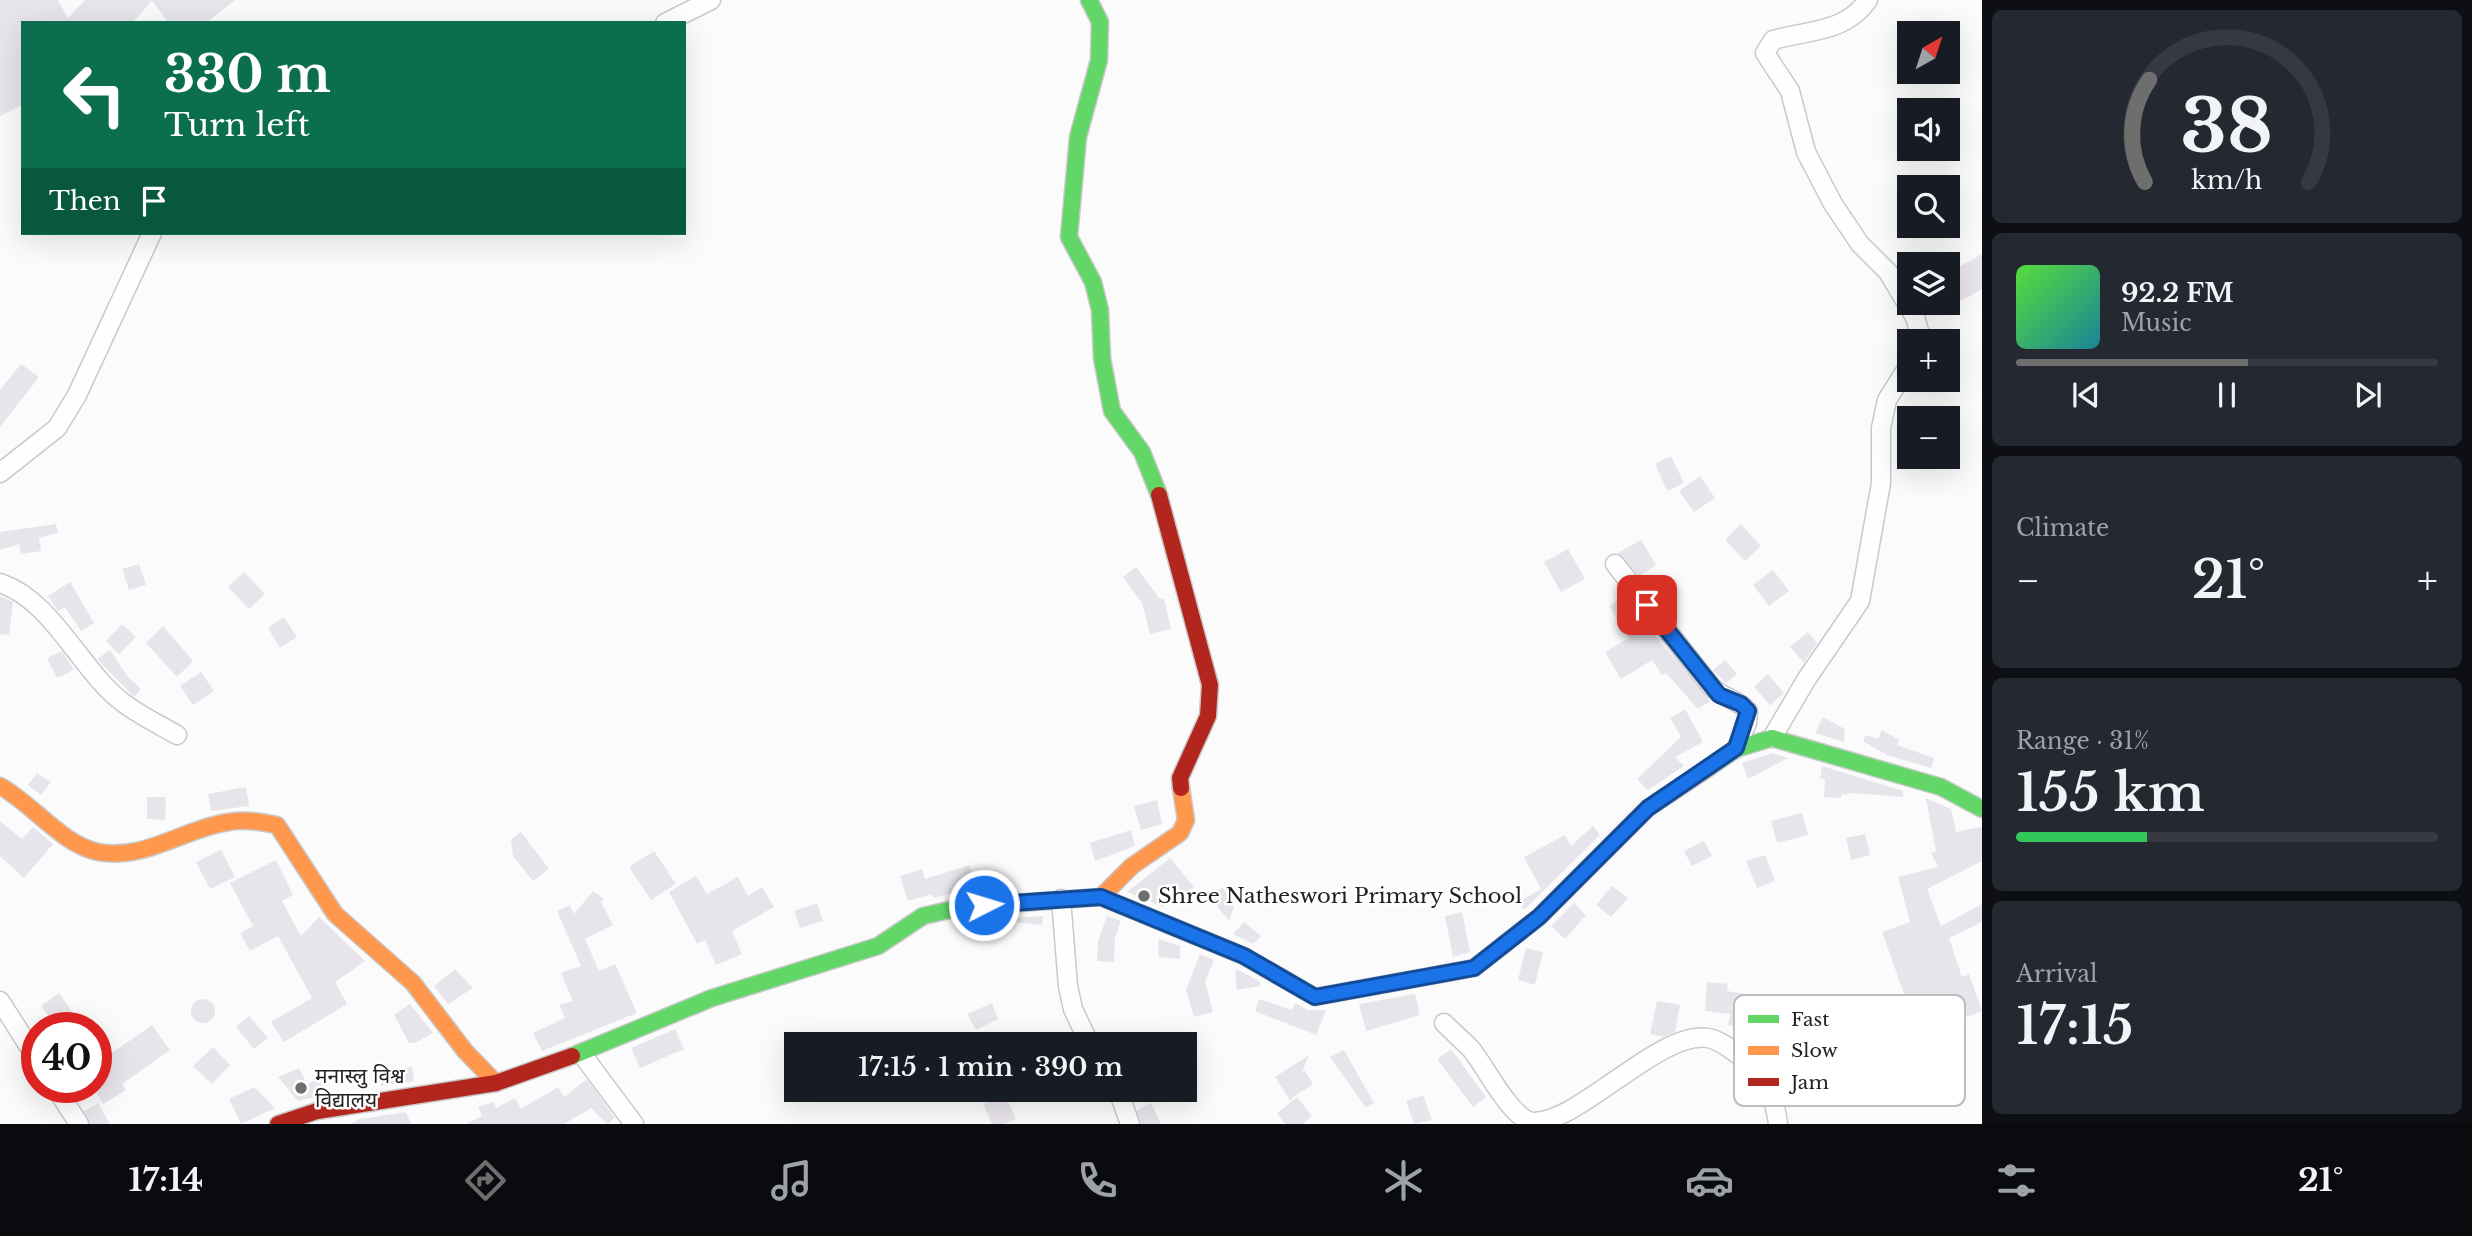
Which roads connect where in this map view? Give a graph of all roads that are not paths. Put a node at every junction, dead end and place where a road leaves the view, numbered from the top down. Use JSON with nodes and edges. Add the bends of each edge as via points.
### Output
{"nodes":[{"id":1,"x":711,"y":0,"type":"edge"},
{"id":2,"x":1089,"y":0,"type":"edge"},
{"id":3,"x":1868,"y":0,"type":"edge"},
{"id":4,"x":670,"y":21,"type":"edge"},
{"id":5,"x":151,"y":235,"type":"edge"},
{"id":6,"x":1918,"y":329,"type":"edge"},
{"id":7,"x":1897,"y":384,"type":"edge"},
{"id":8,"x":0,"y":473,"type":"edge"},
{"id":9,"x":1615,"y":564,"type":"dead end"},
{"id":10,"x":0,"y":583,"type":"edge"},
{"id":11,"x":177,"y":735,"type":"dead end"},
{"id":12,"x":1772,"y":738,"type":"junction"},
{"id":13,"x":1736,"y":748,"type":"junction"},
{"id":14,"x":0,"y":786,"type":"edge"},
{"id":15,"x":1982,"y":809,"type":"edge"},
{"id":16,"x":1101,"y":897,"type":"junction"},
{"id":17,"x":1060,"y":900,"type":"junction"},
{"id":18,"x":0,"y":1001,"type":"edge"},
{"id":19,"x":1444,"y":1023,"type":"dead end"},
{"id":20,"x":1084,"y":1032,"type":"edge"},
{"id":21,"x":21,"y":1034,"type":"edge"},
{"id":22,"x":1734,"y":1052,"type":"edge"},
{"id":23,"x":581,"y":1053,"type":"junction"},
{"id":24,"x":496,"y":1083,"type":"junction"},
{"id":25,"x":1122,"y":1102,"type":"edge"},
{"id":26,"x":65,"y":1103,"type":"edge"},
{"id":27,"x":1773,"y":1106,"type":"edge"},
{"id":28,"x":79,"y":1124,"type":"edge"},
{"id":29,"x":278,"y":1124,"type":"edge"},
{"id":30,"x":634,"y":1124,"type":"edge"},
{"id":31,"x":1130,"y":1124,"type":"edge"},
{"id":32,"x":1778,"y":1124,"type":"edge"}],
"edges":[{"from":1,"to":4,"type":"street"},
{"from":2,"to":16,"type":"street","via":[[1100,22],[1099,60],[1078,137],[1069,237],[1093,282],[1100,310],[1102,358],[1112,411],[1142,452],[1161,499],[1210,685],[1208,716],[1180,778],[1186,820],[1180,833],[1132,866]]},
{"from":3,"to":6,"type":"street","via":[[1848,21],[1773,40],[1765,53],[1790,91],[1806,152],[1833,204],[1860,244],[1888,272]]},
{"from":5,"to":8,"type":"street","via":[[77,395],[57,428]]},
{"from":7,"to":12,"type":"street","via":[[1887,400],[1881,428],[1881,483],[1860,601]]},
{"from":9,"to":13,"type":"street","via":[[1719,695],[1748,711]]},
{"from":10,"to":11,"type":"street","via":[[47,618],[120,700]]},
{"from":12,"to":13,"type":"street"},
{"from":12,"to":15,"type":"street","via":[[1941,787]]},
{"from":13,"to":16,"type":"street","via":[[1648,808],[1539,917],[1474,968],[1315,997],[1244,956]]},
{"from":14,"to":24,"type":"street","via":[[85,848],[100,852],[143,848],[198,827],[254,817],[277,825],[335,914],[413,984]]},
{"from":16,"to":17,"type":"street"},
{"from":17,"to":20,"type":"street","via":[[1068,986]]},
{"from":17,"to":23,"type":"street","via":[[962,907],[923,916],[878,946],[712,998]]},
{"from":18,"to":21,"type":"street"},
{"from":19,"to":22,"type":"street","via":[[1472,1051],[1517,1112],[1531,1122],[1546,1123],[1572,1111],[1675,1045],[1694,1038],[1709,1038]]},
{"from":23,"to":24,"type":"street"},
{"from":23,"to":30,"type":"street"},
{"from":24,"to":29,"type":"street","via":[[317,1111]]},
{"from":25,"to":31,"type":"street"},
{"from":26,"to":28,"type":"street"},
{"from":27,"to":32,"type":"street"}]}
